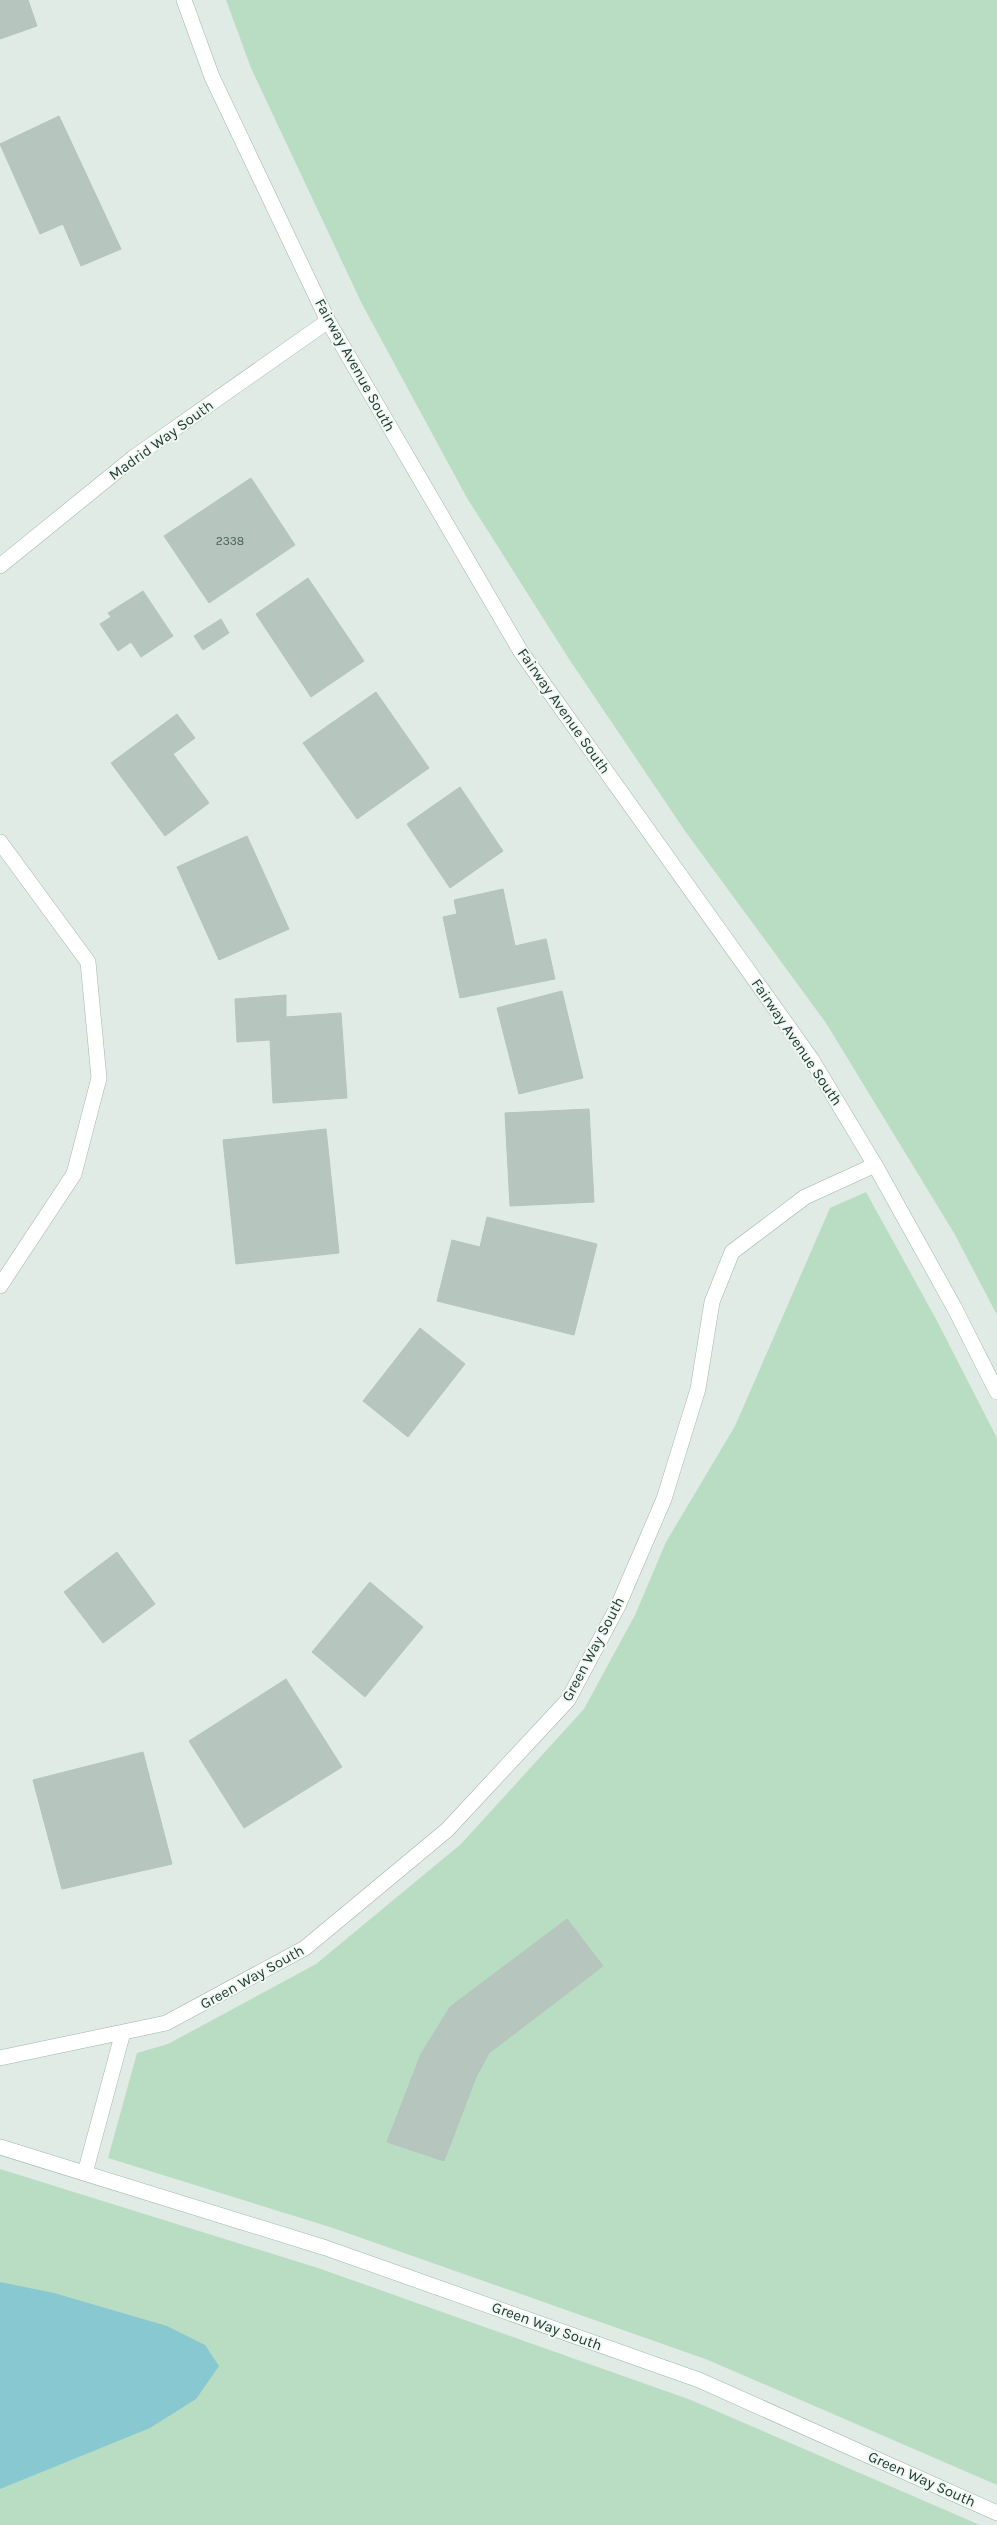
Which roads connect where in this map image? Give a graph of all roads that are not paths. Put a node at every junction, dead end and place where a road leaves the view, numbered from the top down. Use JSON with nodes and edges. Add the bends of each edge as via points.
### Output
{"nodes":[{"id":1,"x":184,"y":0,"type":"edge"},
{"id":2,"x":328,"y":321,"type":"junction"},
{"id":3,"x":0,"y":566,"type":"edge"},
{"id":4,"x":0,"y":842,"type":"edge"},
{"id":5,"x":875,"y":1165,"type":"junction"},
{"id":6,"x":0,"y":1286,"type":"edge"},
{"id":7,"x":997,"y":1392,"type":"edge"},
{"id":8,"x":123,"y":2032,"type":"junction"},
{"id":9,"x":0,"y":2058,"type":"edge"},
{"id":10,"x":0,"y":2147,"type":"edge"},
{"id":11,"x":85,"y":2173,"type":"junction"},
{"id":12,"x":997,"y":2513,"type":"edge"}],
"edges":[{"from":1,"to":2,"type":"street","name":"Fairway Avenue South","via":[[212,77]]},
{"from":2,"to":3,"type":"street","name":"Madrid Way South","via":[[133,458]]},
{"from":2,"to":5,"type":"street","name":"Fairway Avenue South","via":[[521,652],[812,1060]]},
{"from":4,"to":6,"type":"street","via":[[88,962],[99,1078],[74,1174]]},
{"from":5,"to":7,"type":"street","name":"Fairway Avenue South"},
{"from":5,"to":8,"type":"street","name":"Green Way South","via":[[804,1197],[732,1252],[712,1302],[698,1389],[664,1499],[618,1606],[568,1700],[447,1830],[305,1948],[166,2023]]},
{"from":8,"to":9,"type":"street","name":"Green Way South"},
{"from":8,"to":11,"type":"street"},
{"from":10,"to":11,"type":"street","name":"Green Way South"},
{"from":11,"to":12,"type":"street","name":"Green Way South","via":[[326,2248],[699,2380]]}]}
